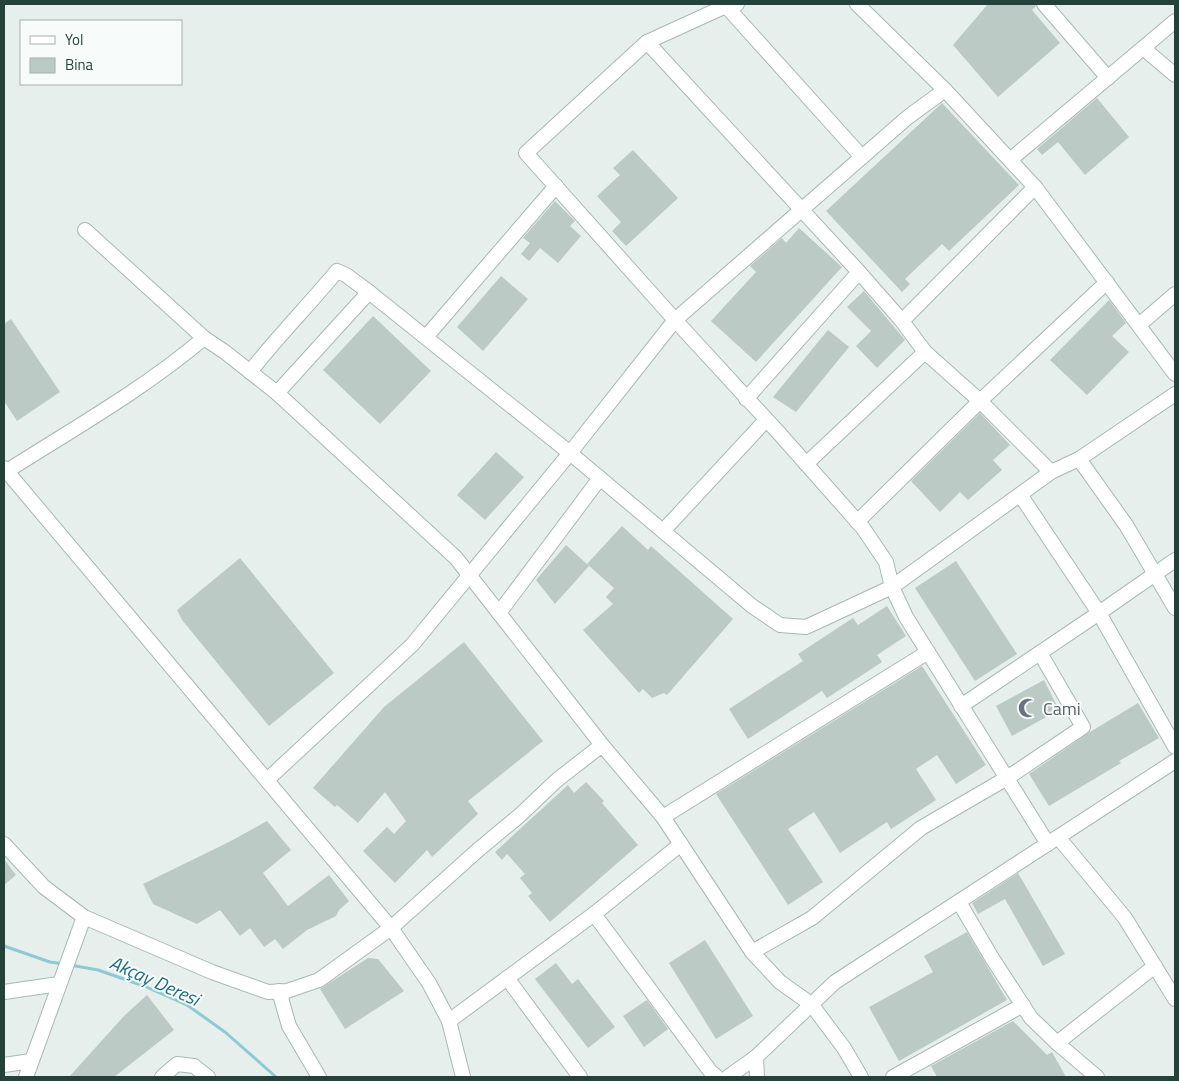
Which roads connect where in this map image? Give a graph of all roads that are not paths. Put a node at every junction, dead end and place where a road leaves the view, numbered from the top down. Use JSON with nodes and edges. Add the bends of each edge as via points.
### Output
{"nodes":[{"id":1,"x":857,"y":4,"type":"edge"},
{"id":2,"x":1044,"y":4,"type":"edge"},
{"id":3,"x":732,"y":5,"type":"edge"},
{"id":4,"x":1175,"y":21,"type":"edge"},
{"id":5,"x":647,"y":42,"type":"junction"},
{"id":6,"x":1143,"y":48,"type":"junction"},
{"id":7,"x":1175,"y":75,"type":"edge"},
{"id":8,"x":1108,"y":78,"type":"junction"},
{"id":9,"x":945,"y":90,"type":"junction"},
{"id":10,"x":862,"y":157,"type":"junction"},
{"id":11,"x":1010,"y":160,"type":"junction"},
{"id":12,"x":556,"y":186,"type":"junction"},
{"id":13,"x":1035,"y":186,"type":"junction"},
{"id":14,"x":802,"y":210,"type":"junction"},
{"id":15,"x":85,"y":230,"type":"dead end"},
{"id":16,"x":859,"y":272,"type":"junction"},
{"id":17,"x":1106,"y":282,"type":"junction"},
{"id":18,"x":369,"y":292,"type":"junction"},
{"id":19,"x":1175,"y":294,"type":"edge"},
{"id":20,"x":675,"y":320,"type":"junction"},
{"id":21,"x":902,"y":321,"type":"junction"},
{"id":22,"x":1139,"y":326,"type":"junction"},
{"id":23,"x":426,"y":337,"type":"junction"},
{"id":24,"x":204,"y":338,"type":"junction"},
{"id":25,"x":925,"y":352,"type":"junction"},
{"id":26,"x":250,"y":372,"type":"junction"},
{"id":27,"x":1175,"y":374,"type":"edge"},
{"id":28,"x":277,"y":394,"type":"junction"},
{"id":29,"x":1175,"y":394,"type":"edge"},
{"id":30,"x":746,"y":398,"type":"junction"},
{"id":31,"x":980,"y":401,"type":"junction"},
{"id":32,"x":766,"y":420,"type":"junction"},
{"id":33,"x":570,"y":453,"type":"junction"},
{"id":34,"x":1079,"y":459,"type":"junction"},
{"id":35,"x":806,"y":464,"type":"junction"},
{"id":36,"x":5,"y":469,"type":"edge"},
{"id":37,"x":1051,"y":472,"type":"junction"},
{"id":38,"x":600,"y":478,"type":"junction"},
{"id":39,"x":1021,"y":496,"type":"junction"},
{"id":40,"x":857,"y":522,"type":"junction"},
{"id":41,"x":664,"y":531,"type":"junction"},
{"id":42,"x":1175,"y":560,"type":"edge"},
{"id":43,"x":1155,"y":573,"type":"junction"},
{"id":44,"x":470,"y":576,"type":"junction"},
{"id":45,"x":892,"y":587,"type":"junction"},
{"id":46,"x":1175,"y":608,"type":"edge"},
{"id":47,"x":499,"y":613,"type":"junction"},
{"id":48,"x":1099,"y":613,"type":"junction"},
{"id":49,"x":928,"y":652,"type":"junction"},
{"id":50,"x":1040,"y":653,"type":"junction"},
{"id":51,"x":961,"y":706,"type":"junction"},
{"id":52,"x":602,"y":745,"type":"junction"},
{"id":53,"x":1175,"y":747,"type":"edge"},
{"id":54,"x":1175,"y":761,"type":"edge"},
{"id":55,"x":1007,"y":778,"type":"junction"},
{"id":56,"x":267,"y":780,"type":"junction"},
{"id":57,"x":663,"y":817,"type":"junction"},
{"id":58,"x":1053,"y":840,"type":"junction"},
{"id":59,"x":4,"y":844,"type":"edge"},
{"id":60,"x":681,"y":844,"type":"junction"},
{"id":61,"x":959,"y":902,"type":"junction"},
{"id":62,"x":594,"y":914,"type":"junction"},
{"id":63,"x":84,"y":917,"type":"junction"},
{"id":64,"x":391,"y":928,"type":"junction"},
{"id":65,"x":752,"y":952,"type":"junction"},
{"id":66,"x":1155,"y":966,"type":"junction"},
{"id":67,"x":61,"y":978,"type":"junction"},
{"id":68,"x":507,"y":978,"type":"junction"},
{"id":69,"x":278,"y":991,"type":"junction"},
{"id":70,"x":4,"y":992,"type":"edge"},
{"id":71,"x":1175,"y":999,"type":"edge"},
{"id":72,"x":810,"y":1004,"type":"junction"},
{"id":73,"x":1023,"y":1005,"type":"junction"},
{"id":74,"x":450,"y":1021,"type":"junction"},
{"id":75,"x":1057,"y":1043,"type":"junction"},
{"id":76,"x":756,"y":1057,"type":"junction"},
{"id":77,"x":31,"y":1061,"type":"junction"},
{"id":78,"x":4,"y":1065,"type":"edge"},
{"id":79,"x":26,"y":1077,"type":"edge"},
{"id":80,"x":162,"y":1077,"type":"edge"},
{"id":81,"x":208,"y":1077,"type":"edge"},
{"id":82,"x":320,"y":1077,"type":"edge"},
{"id":83,"x":463,"y":1077,"type":"edge"},
{"id":84,"x":580,"y":1077,"type":"edge"},
{"id":85,"x":717,"y":1077,"type":"edge"},
{"id":86,"x":728,"y":1077,"type":"edge"},
{"id":87,"x":757,"y":1077,"type":"edge"},
{"id":88,"x":861,"y":1077,"type":"edge"},
{"id":89,"x":893,"y":1077,"type":"edge"},
{"id":90,"x":1097,"y":1077,"type":"edge"}],
"edges":[{"from":1,"to":9,"type":"street"},
{"from":2,"to":8,"type":"street"},
{"from":3,"to":5,"type":"street"},
{"from":3,"to":10,"type":"street"},
{"from":4,"to":6,"type":"street"},
{"from":5,"to":12,"type":"street","via":[[526,153]]},
{"from":5,"to":14,"type":"street"},
{"from":6,"to":7,"type":"street"},
{"from":6,"to":8,"type":"street"},
{"from":8,"to":11,"type":"street"},
{"from":9,"to":10,"type":"street"},
{"from":9,"to":11,"type":"street"},
{"from":10,"to":14,"type":"street"},
{"from":11,"to":13,"type":"street"},
{"from":12,"to":20,"type":"street"},
{"from":12,"to":23,"type":"street"},
{"from":13,"to":17,"type":"street"},
{"from":13,"to":21,"type":"street"},
{"from":14,"to":16,"type":"street"},
{"from":14,"to":20,"type":"street"},
{"from":15,"to":24,"type":"street"},
{"from":16,"to":21,"type":"street"},
{"from":16,"to":30,"type":"street"},
{"from":17,"to":22,"type":"street"},
{"from":17,"to":31,"type":"street"},
{"from":18,"to":23,"type":"street"},
{"from":18,"to":26,"type":"street","via":[[337,271]]},
{"from":18,"to":28,"type":"street"},
{"from":19,"to":22,"type":"street"},
{"from":20,"to":30,"type":"street"},
{"from":20,"to":33,"type":"street"},
{"from":21,"to":25,"type":"street"},
{"from":22,"to":27,"type":"street"},
{"from":23,"to":33,"type":"street"},
{"from":24,"to":26,"type":"street"},
{"from":24,"to":36,"type":"street","via":[[143,384]]},
{"from":25,"to":31,"type":"street"},
{"from":25,"to":35,"type":"street"},
{"from":26,"to":28,"type":"street"},
{"from":28,"to":44,"type":"street","via":[[456,558]]},
{"from":29,"to":34,"type":"street"},
{"from":30,"to":32,"type":"street"},
{"from":31,"to":37,"type":"street"},
{"from":31,"to":40,"type":"street"},
{"from":32,"to":35,"type":"street"},
{"from":32,"to":41,"type":"street"},
{"from":33,"to":38,"type":"street"},
{"from":33,"to":44,"type":"street"},
{"from":34,"to":37,"type":"street"},
{"from":34,"to":43,"type":"street"},
{"from":35,"to":40,"type":"street"},
{"from":36,"to":56,"type":"street"},
{"from":37,"to":39,"type":"street"},
{"from":38,"to":41,"type":"street"},
{"from":38,"to":47,"type":"street"},
{"from":39,"to":45,"type":"street"},
{"from":39,"to":48,"type":"street"},
{"from":40,"to":45,"type":"street","via":[[886,562]]},
{"from":41,"to":45,"type":"street","via":[[752,606],[780,624],[806,627]]},
{"from":42,"to":43,"type":"street"},
{"from":43,"to":46,"type":"street"},
{"from":43,"to":48,"type":"street"},
{"from":44,"to":47,"type":"street"},
{"from":44,"to":56,"type":"street","via":[[412,645]]},
{"from":45,"to":49,"type":"street"},
{"from":47,"to":52,"type":"street"},
{"from":48,"to":50,"type":"street"},
{"from":48,"to":53,"type":"street"},
{"from":49,"to":51,"type":"street"},
{"from":49,"to":57,"type":"street"},
{"from":50,"to":51,"type":"street"},
{"from":50,"to":55,"type":"street","via":[[1083,727]]},
{"from":51,"to":55,"type":"street"},
{"from":52,"to":57,"type":"street"},
{"from":52,"to":64,"type":"street","via":[[557,780]]},
{"from":54,"to":58,"type":"street"},
{"from":55,"to":58,"type":"street"},
{"from":55,"to":65,"type":"street","via":[[922,828],[812,918]]},
{"from":56,"to":64,"type":"street"},
{"from":57,"to":60,"type":"street"},
{"from":58,"to":61,"type":"street"},
{"from":58,"to":66,"type":"street","via":[[1126,918]]},
{"from":59,"to":63,"type":"street","via":[[44,887]]},
{"from":60,"to":62,"type":"street"},
{"from":60,"to":65,"type":"street"},
{"from":61,"to":72,"type":"street","via":[[835,982]]},
{"from":61,"to":73,"type":"street"},
{"from":62,"to":68,"type":"street"},
{"from":62,"to":85,"type":"street"},
{"from":63,"to":67,"type":"street"},
{"from":63,"to":69,"type":"street","via":[[212,972],[268,992]]},
{"from":64,"to":69,"type":"street","via":[[318,980]]},
{"from":64,"to":74,"type":"street","via":[[429,983]]},
{"from":65,"to":72,"type":"street","via":[[780,982]]},
{"from":66,"to":71,"type":"street"},
{"from":66,"to":75,"type":"street"},
{"from":67,"to":70,"type":"street"},
{"from":67,"to":77,"type":"street"},
{"from":68,"to":74,"type":"street"},
{"from":68,"to":84,"type":"street"},
{"from":69,"to":82,"type":"street","via":[[289,1026]]},
{"from":72,"to":76,"type":"street"},
{"from":72,"to":88,"type":"street","via":[[844,1048]]},
{"from":73,"to":75,"type":"street","via":[[1031,1018]]},
{"from":73,"to":89,"type":"street"},
{"from":74,"to":83,"type":"street"},
{"from":75,"to":90,"type":"street"},
{"from":76,"to":86,"type":"street"},
{"from":76,"to":87,"type":"street"},
{"from":77,"to":78,"type":"street"},
{"from":77,"to":79,"type":"street"},
{"from":80,"to":81,"type":"street","via":[[177,1064],[194,1066]]}]}
